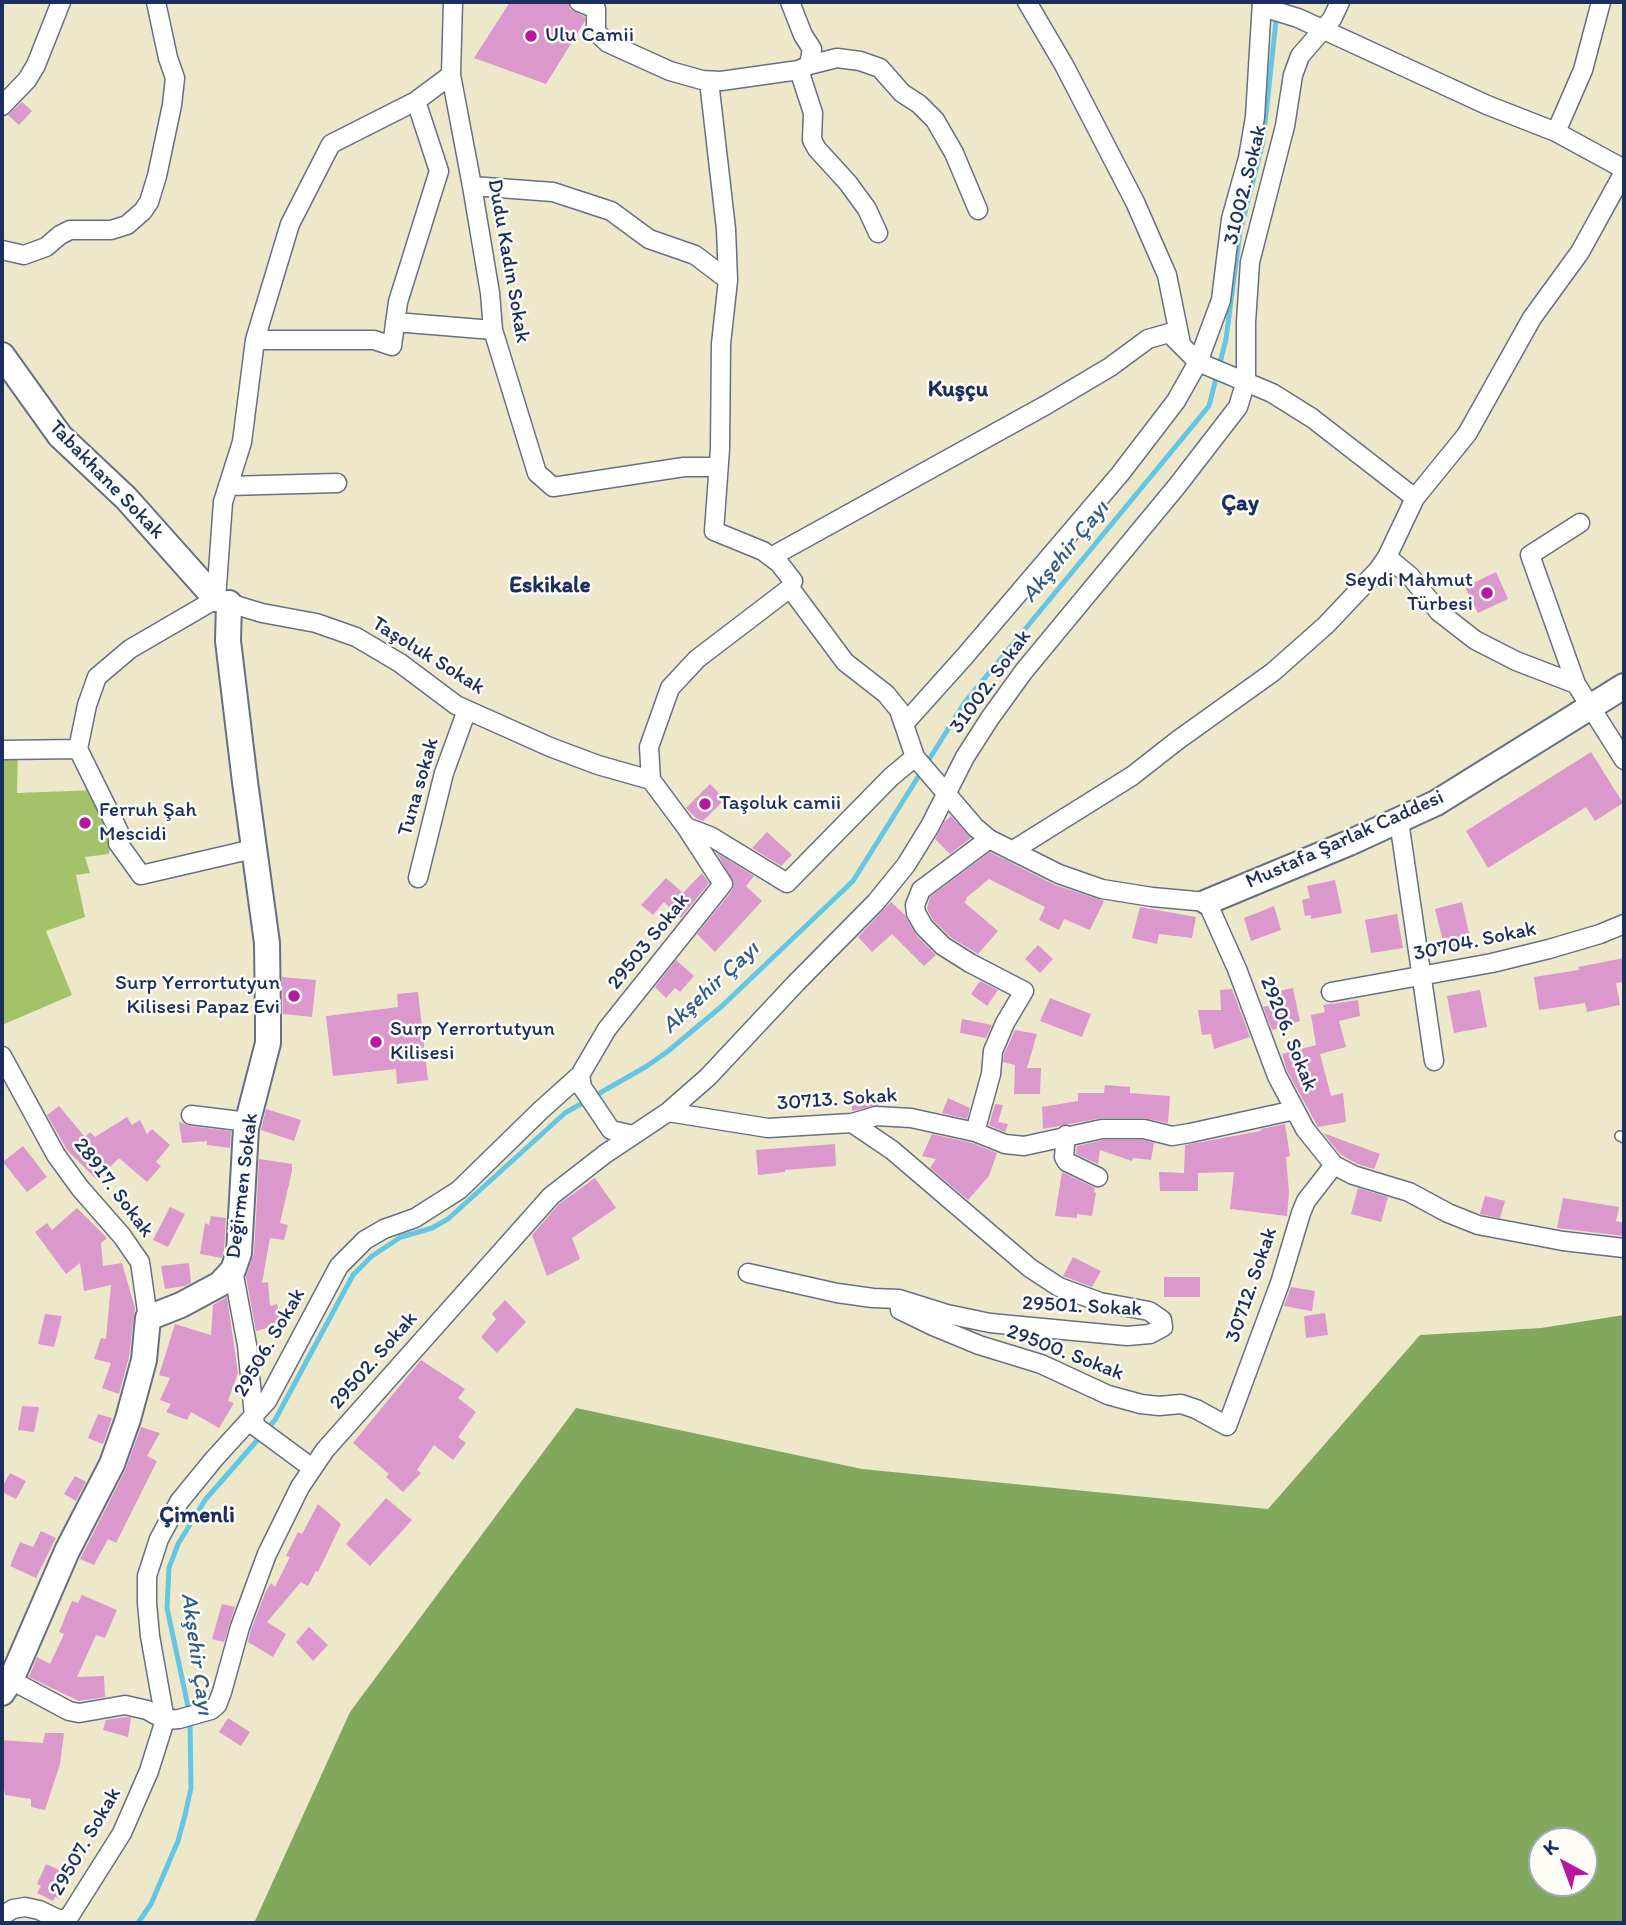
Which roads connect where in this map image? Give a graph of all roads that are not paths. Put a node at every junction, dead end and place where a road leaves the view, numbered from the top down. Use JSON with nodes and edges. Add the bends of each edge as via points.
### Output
{"nodes":[{"id":1,"x":61,"y":2,"type":"edge"},
{"id":2,"x":156,"y":2,"type":"edge"},
{"id":3,"x":453,"y":2,"type":"edge"},
{"id":4,"x":579,"y":2,"type":"edge"},
{"id":5,"x":790,"y":2,"type":"edge"},
{"id":6,"x":1027,"y":2,"type":"edge"},
{"id":7,"x":1340,"y":2,"type":"edge"},
{"id":8,"x":1601,"y":2,"type":"edge"},
{"id":9,"x":1262,"y":4,"type":"edge"},
{"id":10,"x":1323,"y":30,"type":"junction"},
{"id":11,"x":804,"y":67,"type":"junction"},
{"id":12,"x":451,"y":75,"type":"junction"},
{"id":13,"x":709,"y":80,"type":"junction"},
{"id":14,"x":416,"y":101,"type":"junction"},
{"id":15,"x":2,"y":106,"type":"edge"},
{"id":16,"x":1556,"y":132,"type":"junction"},
{"id":17,"x":1624,"y":170,"type":"edge"},
{"id":18,"x":472,"y":186,"type":"junction"},
{"id":19,"x":978,"y":210,"type":"dead end"},
{"id":20,"x":878,"y":233,"type":"dead end"},
{"id":21,"x":2,"y":250,"type":"edge"},
{"id":22,"x":728,"y":280,"type":"junction"},
{"id":23,"x":395,"y":322,"type":"junction"},
{"id":24,"x":494,"y":330,"type":"junction"},
{"id":25,"x":255,"y":340,"type":"junction"},
{"id":26,"x":1181,"y":344,"type":"junction"},
{"id":27,"x":2,"y":355,"type":"edge"},
{"id":28,"x":1198,"y":362,"type":"junction"},
{"id":29,"x":1246,"y":381,"type":"junction"},
{"id":30,"x":718,"y":467,"type":"junction"},
{"id":31,"x":337,"y":483,"type":"dead end"},
{"id":32,"x":228,"y":486,"type":"junction"},
{"id":33,"x":1415,"y":498,"type":"junction"},
{"id":34,"x":1580,"y":523,"type":"dead end"},
{"id":35,"x":771,"y":556,"type":"junction"},
{"id":36,"x":1387,"y":557,"type":"junction"},
{"id":37,"x":790,"y":588,"type":"junction"},
{"id":38,"x":222,"y":601,"type":"junction"},
{"id":39,"x":1576,"y":684,"type":"junction"},
{"id":40,"x":1624,"y":686,"type":"edge"},
{"id":41,"x":1591,"y":706,"type":"junction"},
{"id":42,"x":467,"y":710,"type":"junction"},
{"id":43,"x":904,"y":724,"type":"junction"},
{"id":44,"x":78,"y":749,"type":"junction"},
{"id":45,"x":2,"y":750,"type":"edge"},
{"id":46,"x":915,"y":757,"type":"junction"},
{"id":47,"x":1624,"y":760,"type":"edge"},
{"id":48,"x":650,"y":780,"type":"junction"},
{"id":49,"x":947,"y":793,"type":"junction"},
{"id":50,"x":1399,"y":821,"type":"junction"},
{"id":51,"x":686,"y":827,"type":"junction"},
{"id":52,"x":989,"y":839,"type":"junction"},
{"id":53,"x":253,"y":849,"type":"junction"},
{"id":54,"x":1012,"y":852,"type":"junction"},
{"id":55,"x":418,"y":878,"type":"dead end"},
{"id":56,"x":1208,"y":902,"type":"junction"},
{"id":57,"x":1624,"y":924,"type":"edge"},
{"id":58,"x":1422,"y":976,"type":"junction"},
{"id":59,"x":1331,"y":992,"type":"dead end"},
{"id":60,"x":2,"y":1056,"type":"edge"},
{"id":61,"x":1434,"y":1060,"type":"dead end"},
{"id":62,"x":581,"y":1081,"type":"junction"},
{"id":63,"x":1295,"y":1110,"type":"junction"},
{"id":64,"x":668,"y":1112,"type":"junction"},
{"id":65,"x":191,"y":1115,"type":"dead end"},
{"id":66,"x":248,"y":1122,"type":"junction"},
{"id":67,"x":852,"y":1123,"type":"junction"},
{"id":68,"x":975,"y":1132,"type":"junction"},
{"id":69,"x":633,"y":1135,"type":"junction"},
{"id":70,"x":1066,"y":1135,"type":"junction"},
{"id":71,"x":1334,"y":1166,"type":"junction"},
{"id":72,"x":1098,"y":1177,"type":"dead end"},
{"id":73,"x":1621,"y":1246,"type":"edge"},
{"id":74,"x":233,"y":1270,"type":"junction"},
{"id":75,"x":748,"y":1273,"type":"dead end"},
{"id":76,"x":899,"y":1299,"type":"junction"},
{"id":77,"x":148,"y":1318,"type":"junction"},
{"id":78,"x":255,"y":1421,"type":"junction"},
{"id":79,"x":1227,"y":1426,"type":"joint"},
{"id":80,"x":304,"y":1463,"type":"junction"},
{"id":81,"x":6,"y":1686,"type":"edge"},
{"id":82,"x":172,"y":1720,"type":"junction"},
{"id":83,"x":2,"y":1916,"type":"edge"}],
"edges":[{"from":1,"to":15,"type":"street","via":[[36,65]]},
{"from":2,"to":21,"type":"street","via":[[175,79],[157,176],[144,211],[127,225],[111,230],[70,230],[24,255]]},
{"from":3,"to":12,"type":"street","name":"Dudu Kadın Sokak"},
{"from":4,"to":13,"type":"street","via":[[596,9],[596,32],[608,43],[670,71]]},
{"from":5,"to":11,"type":"street","via":[[811,49]]},
{"from":6,"to":26,"type":"street","via":[[1135,202],[1167,275]]},
{"from":7,"to":10,"type":"street","name":"31002. Sokak"},
{"from":8,"to":16,"type":"street","via":[[1583,70]]},
{"from":9,"to":10,"type":"street"},
{"from":9,"to":28,"type":"street","via":[[1248,158],[1231,219],[1221,300]]},
{"from":10,"to":16,"type":"street"},
{"from":10,"to":29,"type":"street","name":"31002. Sokak","via":[[1300,56],[1293,75],[1278,157],[1255,237]]},
{"from":11,"to":13,"type":"street"},
{"from":11,"to":19,"type":"street","via":[[837,58],[880,68],[935,121]]},
{"from":11,"to":20,"type":"street","via":[[813,113],[811,140],[867,209]]},
{"from":12,"to":14,"type":"street"},
{"from":12,"to":18,"type":"street","name":"Dudu Kadın Sokak"},
{"from":13,"to":22,"type":"street"},
{"from":14,"to":23,"type":"street","via":[[439,171]]},
{"from":14,"to":25,"type":"street","via":[[331,144],[290,224]]},
{"from":16,"to":17,"type":"street"},
{"from":17,"to":33,"type":"street","via":[[1580,252],[1532,318],[1467,435]]},
{"from":18,"to":22,"type":"street","via":[[553,192],[611,211],[649,239],[695,254]]},
{"from":18,"to":24,"type":"street","name":"Dudu Kadın Sokak"},
{"from":22,"to":30,"type":"street","via":[[721,344]]},
{"from":23,"to":24,"type":"street"},
{"from":23,"to":25,"type":"street","via":[[392,346],[374,340]]},
{"from":24,"to":30,"type":"street","name":"Dudu Kadın Sokak","via":[[537,473],[553,487],[684,467]]},
{"from":25,"to":32,"type":"street","via":[[242,442]]},
{"from":26,"to":28,"type":"street"},
{"from":26,"to":35,"type":"street","via":[[1169,333],[1148,339],[1057,398]]},
{"from":27,"to":38,"type":"street","name":"Tabakhane Sokak","via":[[60,436],[126,498]]},
{"from":28,"to":29,"type":"street"},
{"from":28,"to":43,"type":"street","via":[[1176,401],[1120,474]]},
{"from":29,"to":33,"type":"street","via":[[1312,418]]},
{"from":29,"to":49,"type":"street","name":"31002. Sokak","via":[[1238,407],[1003,699]]},
{"from":30,"to":35,"type":"street","via":[[714,531]]},
{"from":31,"to":32,"type":"street"},
{"from":32,"to":38,"type":"street","via":[[223,502]]},
{"from":33,"to":36,"type":"street"},
{"from":34,"to":39,"type":"street","via":[[1530,555]]},
{"from":35,"to":37,"type":"street","via":[[793,581]]},
{"from":36,"to":39,"type":"street","via":[[1410,576],[1439,612],[1475,640]]},
{"from":36,"to":54,"type":"street","via":[[1326,625],[1273,673],[1132,776]]},
{"from":37,"to":43,"type":"street","via":[[845,662],[886,694]]},
{"from":37,"to":48,"type":"street","via":[[697,659],[670,688],[649,747]]},
{"from":38,"to":42,"type":"street","name":"Taşoluk Sokak","via":[[356,637]]},
{"from":38,"to":44,"type":"street","via":[[130,649],[97,677]]},
{"from":38,"to":53,"type":"street","name":"Değirmen Sokak"},
{"from":39,"to":41,"type":"street"},
{"from":40,"to":41,"type":"street","name":"Mustafa Şarlak Caddesi"},
{"from":41,"to":47,"type":"street"},
{"from":41,"to":50,"type":"street","name":"Mustafa Şarlak Caddesi","via":[[1436,803]]},
{"from":42,"to":48,"type":"street","name":"Taşoluk Sokak","via":[[550,747]]},
{"from":42,"to":55,"type":"street","name":"Tuna sokak","via":[[444,773]]},
{"from":43,"to":46,"type":"street"},
{"from":44,"to":45,"type":"street"},
{"from":44,"to":53,"type":"street","via":[[121,836],[118,843],[141,875]]},
{"from":46,"to":49,"type":"street"},
{"from":46,"to":51,"type":"street","via":[[787,883],[710,836]]},
{"from":48,"to":51,"type":"street"},
{"from":49,"to":52,"type":"street"},
{"from":49,"to":64,"type":"street","name":"31002. Sokak","via":[[906,865],[876,902],[708,1077]]},
{"from":50,"to":56,"type":"street","name":"Mustafa Şarlak Caddesi"},
{"from":50,"to":58,"type":"street"},
{"from":51,"to":62,"type":"street","name":"29503 Sokak","via":[[723,884],[607,1029]]},
{"from":52,"to":54,"type":"street"},
{"from":52,"to":68,"type":"street","via":[[921,891],[915,905],[924,927],[943,946],[1024,991],[993,1051]]},
{"from":53,"to":66,"type":"street","name":"Değirmen Sokak","via":[[267,943],[268,1043]]},
{"from":54,"to":56,"type":"street","via":[[1102,889]]},
{"from":56,"to":63,"type":"street","name":"29206. Sokak"},
{"from":57,"to":58,"type":"street","name":"30704. Sokak","via":[[1549,949]]},
{"from":58,"to":59,"type":"street","name":"30704. Sokak"},
{"from":58,"to":61,"type":"street"},
{"from":60,"to":77,"type":"street","name":"28917. Sokak","via":[[57,1155],[140,1262]]},
{"from":62,"to":69,"type":"street","via":[[611,1130]]},
{"from":62,"to":78,"type":"street","name":"29506. Sokak","via":[[550,1101],[459,1190],[415,1218],[384,1229],[351,1253],[339,1266]]},
{"from":63,"to":70,"type":"street","name":"30713. Sokak","via":[[1172,1136],[1125,1127]]},
{"from":63,"to":71,"type":"street","name":"29206. Sokak"},
{"from":64,"to":67,"type":"street","name":"30713. Sokak","via":[[768,1128]]},
{"from":64,"to":69,"type":"street","name":"29502. Sokak"},
{"from":65,"to":66,"type":"street"},
{"from":66,"to":74,"type":"street","name":"Değirmen Sokak","via":[[239,1253]]},
{"from":67,"to":68,"type":"street","name":"30713. Sokak","via":[[876,1116],[911,1118]]},
{"from":67,"to":76,"type":"street","name":"29501. Sokak","via":[[892,1150],[1030,1268],[1059,1287],[1100,1302],[1149,1311],[1162,1320],[1163,1327],[1140,1336],[1054,1330],[970,1320]]},
{"from":68,"to":70,"type":"street","name":"30713. Sokak","via":[[1024,1146]]},
{"from":69,"to":80,"type":"street","name":"29502. Sokak","via":[[537,1210],[349,1422]]},
{"from":70,"to":72,"type":"street","via":[[1067,1162]]},
{"from":71,"to":73,"type":"street","name":"29206. Sokak","via":[[1409,1192],[1478,1225]]},
{"from":71,"to":79,"type":"street","name":"30712. Sokak","via":[[1301,1213]]},
{"from":74,"to":77,"type":"street","name":"Değirmen Sokak","via":[[220,1284]]},
{"from":74,"to":78,"type":"street"},
{"from":75,"to":76,"type":"street","name":"29501. Sokak","via":[[837,1293]]},
{"from":76,"to":79,"type":"street","name":"29500. Sokak","via":[[901,1310],[979,1345],[1041,1364],[1122,1400],[1181,1404]]},
{"from":77,"to":81,"type":"street","via":[[144,1360],[112,1464]]},
{"from":78,"to":80,"type":"street"},
{"from":78,"to":82,"type":"street","name":"29506. Sokak","via":[[214,1459],[179,1503],[159,1539],[147,1576],[150,1636]]},
{"from":80,"to":82,"type":"street","name":"29502. Sokak","via":[[240,1627],[217,1705]]},
{"from":81,"to":82,"type":"street","via":[[69,1712],[125,1705]]},
{"from":82,"to":83,"type":"street","name":"29507. Sokak","via":[[131,1815],[77,1908],[60,1920],[26,1907]]}]}
